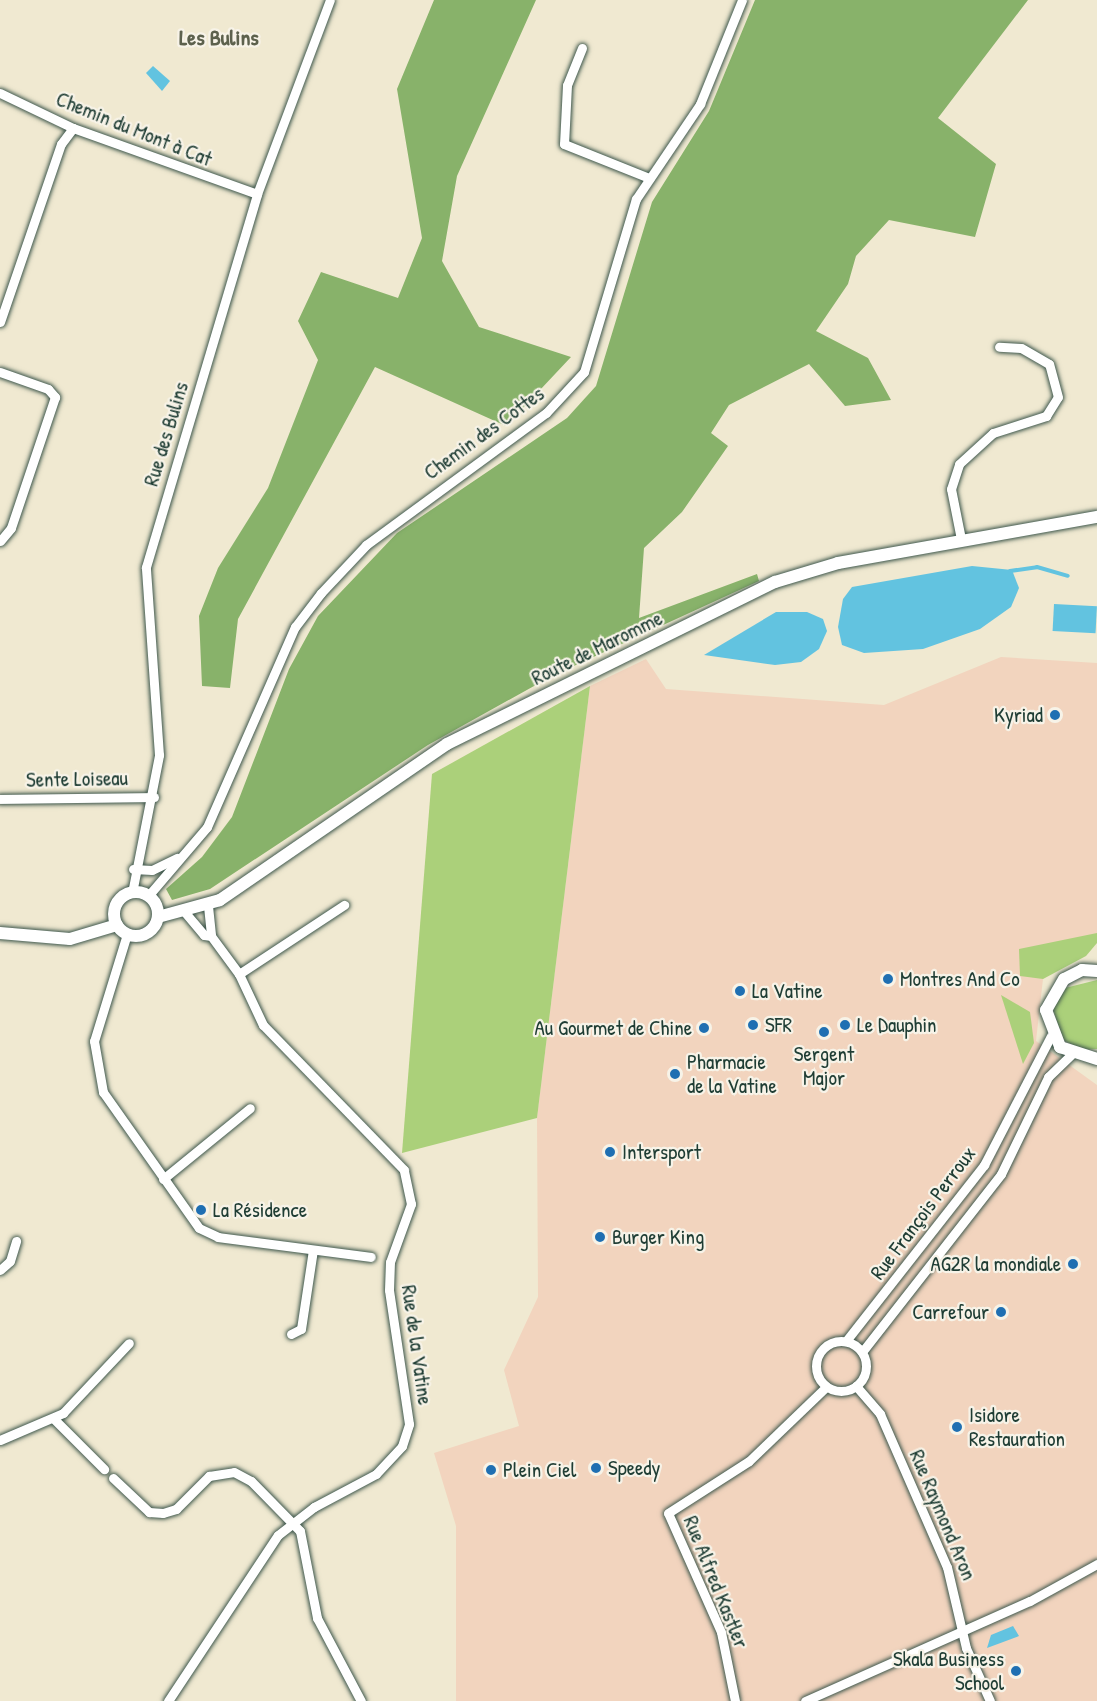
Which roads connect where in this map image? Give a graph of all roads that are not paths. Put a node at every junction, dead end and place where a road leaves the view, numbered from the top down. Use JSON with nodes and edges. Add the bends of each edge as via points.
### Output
{"nodes":[{"id":1,"x":330,"y":0,"type":"edge"},
{"id":2,"x":742,"y":0,"type":"edge"},
{"id":3,"x":582,"y":48,"type":"dead end"},
{"id":4,"x":0,"y":93,"type":"edge"},
{"id":5,"x":73,"y":128,"type":"junction"},
{"id":6,"x":649,"y":178,"type":"junction"},
{"id":7,"x":257,"y":194,"type":"junction"},
{"id":8,"x":0,"y":322,"type":"edge"},
{"id":9,"x":999,"y":347,"type":"dead end"},
{"id":10,"x":0,"y":372,"type":"edge"},
{"id":11,"x":1097,"y":517,"type":"edge"},
{"id":12,"x":961,"y":539,"type":"junction"},
{"id":13,"x":0,"y":541,"type":"edge"},
{"id":14,"x":154,"y":797,"type":"junction"},
{"id":15,"x":0,"y":799,"type":"edge"},
{"id":16,"x":182,"y":855,"type":"junction"},
{"id":17,"x":133,"y":869,"type":"junction"},
{"id":18,"x":132,"y":893,"type":"junction"},
{"id":19,"x":148,"y":896,"type":"junction"},
{"id":20,"x":344,"y":905,"type":"dead end"},
{"id":21,"x":208,"y":906,"type":"junction"},
{"id":22,"x":185,"y":912,"type":"junction"},
{"id":23,"x":158,"y":917,"type":"junction"},
{"id":24,"x":122,"y":930,"type":"junction"},
{"id":25,"x":0,"y":933,"type":"edge"},
{"id":26,"x":212,"y":936,"type":"junction"},
{"id":27,"x":1097,"y":961,"type":"edge"},
{"id":28,"x":1082,"y":970,"type":"junction"},
{"id":29,"x":1097,"y":971,"type":"edge"},
{"id":30,"x":239,"y":974,"type":"junction"},
{"id":31,"x":1052,"y":1036,"type":"junction"},
{"id":32,"x":1071,"y":1055,"type":"junction"},
{"id":33,"x":1091,"y":1059,"type":"edge"},
{"id":34,"x":1097,"y":1072,"type":"edge"},
{"id":35,"x":250,"y":1108,"type":"dead end"},
{"id":36,"x":163,"y":1179,"type":"junction"},
{"id":37,"x":16,"y":1241,"type":"dead end"},
{"id":38,"x":313,"y":1250,"type":"junction"},
{"id":39,"x":371,"y":1257,"type":"dead end"},
{"id":40,"x":0,"y":1270,"type":"edge"},
{"id":41,"x":291,"y":1334,"type":"dead end"},
{"id":42,"x":846,"y":1341,"type":"junction"},
{"id":43,"x":129,"y":1342,"type":"dead end"},
{"id":44,"x":862,"y":1352,"type":"junction"},
{"id":45,"x":856,"y":1386,"type":"junction"},
{"id":46,"x":826,"y":1387,"type":"junction"},
{"id":47,"x":54,"y":1419,"type":"junction"},
{"id":48,"x":0,"y":1440,"type":"edge"},
{"id":49,"x":104,"y":1469,"type":"dead end"},
{"id":50,"x":113,"y":1478,"type":"dead end"},
{"id":51,"x":292,"y":1522,"type":"junction"},
{"id":52,"x":1097,"y":1564,"type":"edge"},
{"id":53,"x":964,"y":1631,"type":"junction"},
{"id":54,"x":168,"y":1701,"type":"edge"},
{"id":55,"x":361,"y":1701,"type":"edge"},
{"id":56,"x":735,"y":1701,"type":"edge"},
{"id":57,"x":805,"y":1701,"type":"edge"},
{"id":58,"x":990,"y":1701,"type":"edge"}],
"edges":[{"from":1,"to":7,"type":"street","name":"Rue des Bulins"},
{"from":2,"to":6,"type":"street","name":"Chemin des Cottes","via":[[700,104]]},
{"from":3,"to":6,"type":"street","via":[[567,85],[564,144]]},
{"from":4,"to":5,"type":"street","name":"Chemin du Mont à Cat"},
{"from":5,"to":7,"type":"street","name":"Chemin du Mont à Cat"},
{"from":5,"to":8,"type":"street","via":[[61,144]]},
{"from":6,"to":16,"type":"street","name":"Chemin des Cottes","via":[[636,199],[584,372],[546,413],[366,545],[321,593],[296,627],[207,827]]},
{"from":7,"to":14,"type":"street","name":"Rue des Bulins","via":[[144,576],[158,713]]},
{"from":9,"to":12,"type":"street","via":[[1021,348],[1049,364],[1058,397],[1046,417],[993,433],[959,464],[951,489]]},
{"from":10,"to":13,"type":"street","via":[[43,387],[55,397],[11,528]]},
{"from":11,"to":12,"type":"street","name":"Route de Maromme"},
{"from":12,"to":21,"type":"street","name":"Route de Maromme","via":[[825,566],[742,597],[447,744]]},
{"from":14,"to":15,"type":"street","name":"Sente Loiseau"},
{"from":14,"to":17,"type":"street","name":"Rue des Bulins"},
{"from":16,"to":17,"type":"street","name":"Chemin des Cottes","via":[[152,870]]},
{"from":16,"to":19,"type":"street","name":"Chemin des Cottes"},
{"from":17,"to":18,"type":"street","name":"Rue des Bulins"},
{"from":18,"to":19,"type":"street"},
{"from":18,"to":24,"type":"street","via":[[116,905]]},
{"from":19,"to":23,"type":"street"},
{"from":20,"to":30,"type":"street"},
{"from":21,"to":22,"type":"street","name":"Route de Maromme"},
{"from":21,"to":26,"type":"street","name":"Rue de la Vatine"},
{"from":22,"to":23,"type":"street","name":"Route de Maromme"},
{"from":22,"to":26,"type":"street","name":"Rue de la Vatine","via":[[204,935]]},
{"from":23,"to":24,"type":"street","via":[[147,933]]},
{"from":24,"to":25,"type":"street","via":[[70,939]]},
{"from":24,"to":36,"type":"street","via":[[99,1016],[98,1069],[113,1112]]},
{"from":26,"to":30,"type":"street","name":"Rue de la Vatine"},
{"from":27,"to":28,"type":"street"},
{"from":28,"to":29,"type":"street"},
{"from":28,"to":31,"type":"street","via":[[1064,978],[1049,998]]},
{"from":30,"to":51,"type":"street","name":"Rue de la Vatine","via":[[263,1025],[404,1170],[411,1204],[387,1262],[407,1435],[376,1474]]},
{"from":31,"to":32,"type":"street"},
{"from":31,"to":42,"type":"street","name":"Rue François Perroux","via":[[973,1182]]},
{"from":32,"to":33,"type":"street"},
{"from":32,"to":44,"type":"street","name":"Rue François Perroux","via":[[1048,1077],[1001,1174]]},
{"from":33,"to":34,"type":"street"},
{"from":35,"to":36,"type":"street"},
{"from":36,"to":38,"type":"street","via":[[206,1233]]},
{"from":37,"to":40,"type":"street","via":[[10,1261]]},
{"from":38,"to":39,"type":"street"},
{"from":38,"to":41,"type":"street","via":[[301,1329]]},
{"from":42,"to":44,"type":"street"},
{"from":42,"to":46,"type":"street","via":[[827,1344],[817,1356],[816,1374]]},
{"from":43,"to":47,"type":"street"},
{"from":44,"to":45,"type":"street","via":[[865,1373]]},
{"from":45,"to":46,"type":"street","via":[[843,1391]]},
{"from":45,"to":53,"type":"street","name":"Rue Raymond Aron","via":[[880,1414],[930,1526],[956,1588]]},
{"from":46,"to":56,"type":"street","name":"Rue Alfred Kastler","via":[[749,1461],[668,1513],[721,1632]]},
{"from":47,"to":48,"type":"street"},
{"from":47,"to":49,"type":"street"},
{"from":50,"to":51,"type":"street","via":[[149,1512],[163,1513],[176,1509],[209,1476],[234,1472],[251,1481]]},
{"from":51,"to":54,"type":"street","name":"Rue de la Vatine","via":[[264,1554]]},
{"from":51,"to":55,"type":"street","via":[[305,1548],[320,1625]]},
{"from":52,"to":53,"type":"street"},
{"from":53,"to":57,"type":"street"},
{"from":53,"to":58,"type":"street","name":"Rue Raymond Aron"}]}
